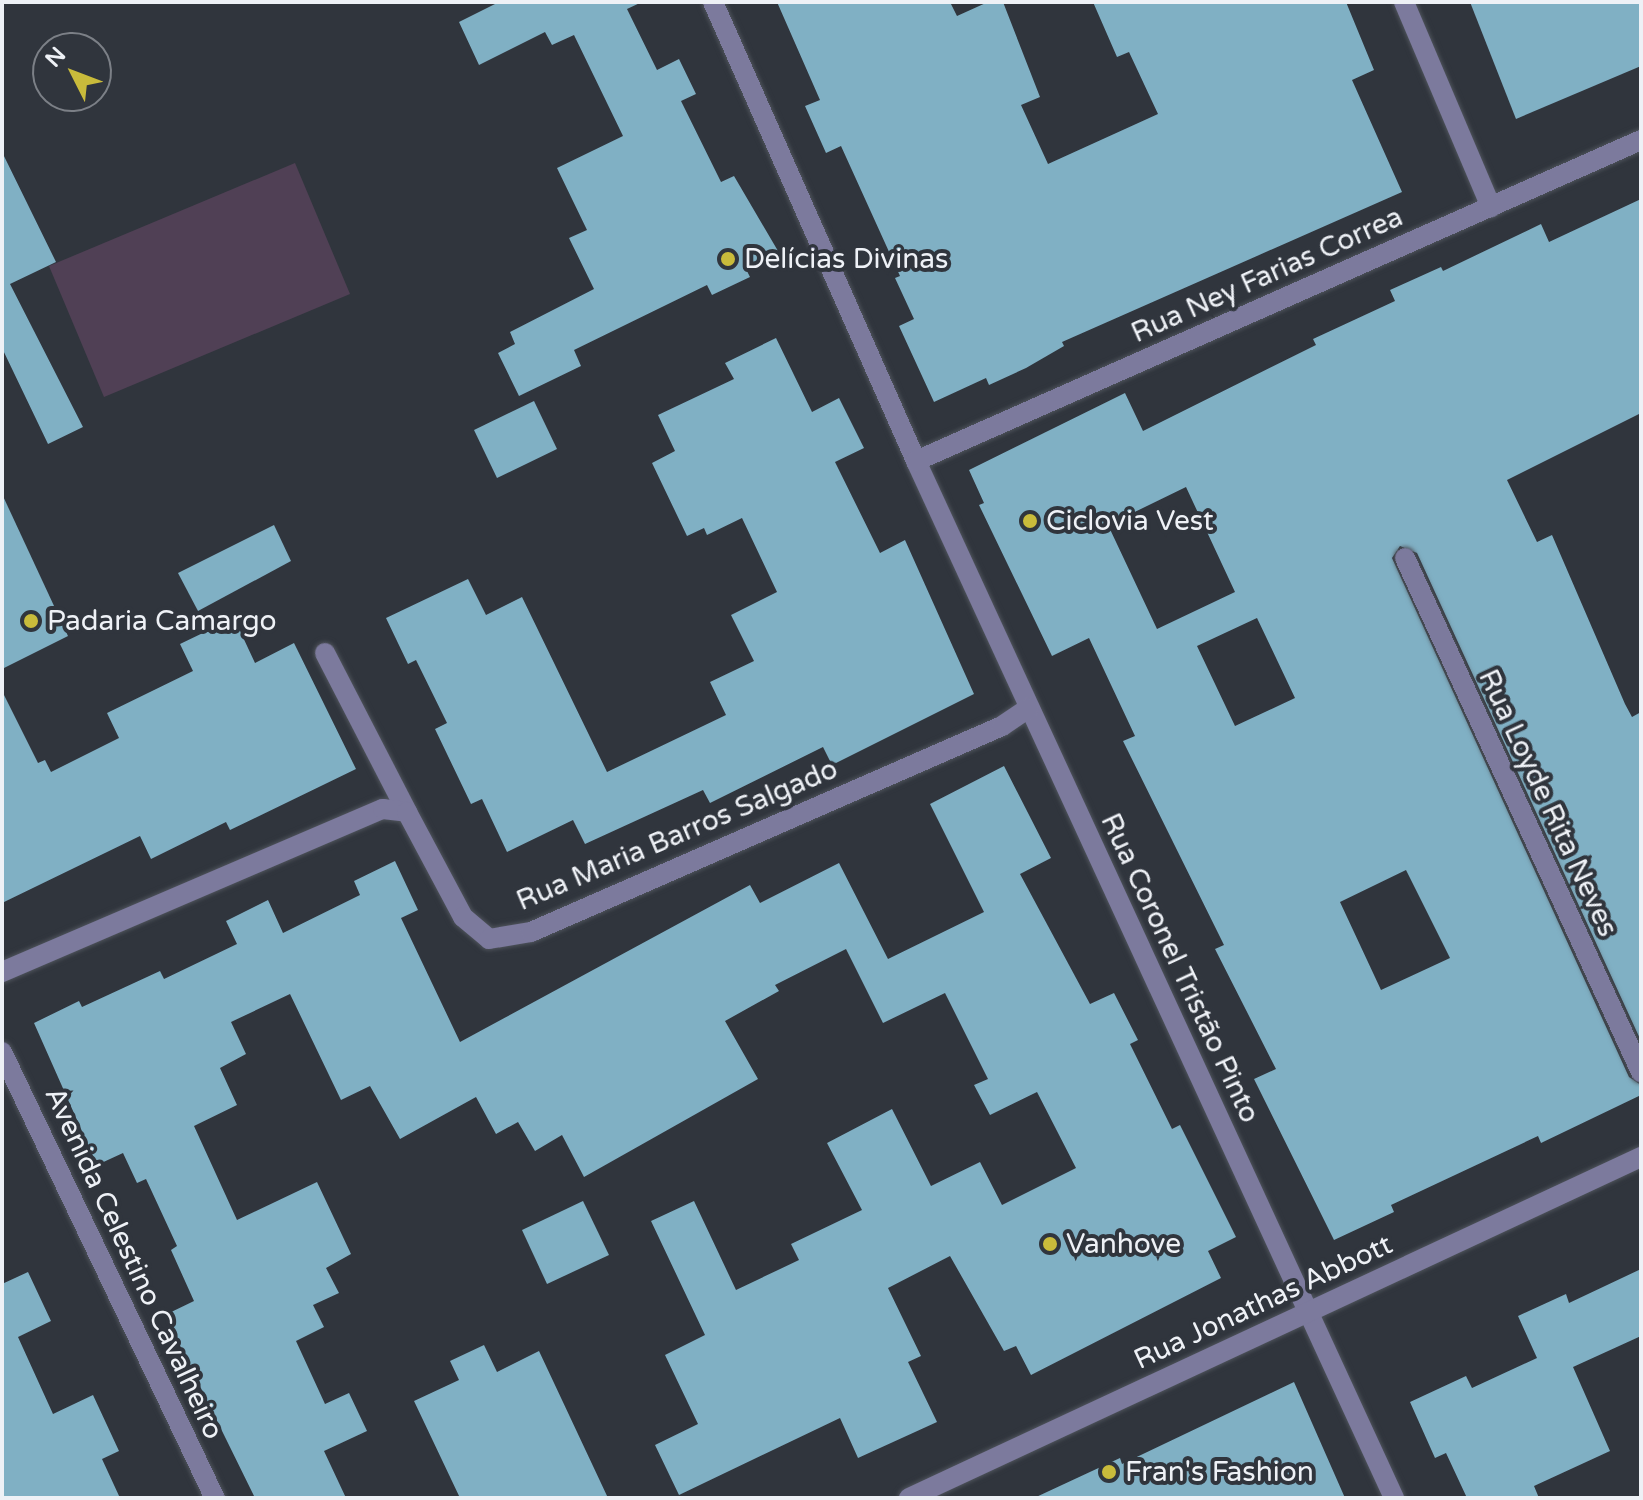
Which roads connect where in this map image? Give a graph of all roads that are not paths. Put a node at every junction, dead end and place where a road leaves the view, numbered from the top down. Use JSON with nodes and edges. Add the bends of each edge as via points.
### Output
{"nodes":[{"id":1,"x":713,"y":2,"type":"edge"},
{"id":2,"x":1404,"y":2,"type":"edge"},
{"id":3,"x":1641,"y":140,"type":"edge"},
{"id":4,"x":1491,"y":207,"type":"junction"},
{"id":5,"x":916,"y":461,"type":"junction"},
{"id":6,"x":1405,"y":558,"type":"dead end"},
{"id":7,"x":325,"y":653,"type":"dead end"},
{"id":8,"x":1029,"y":708,"type":"junction"},
{"id":9,"x":407,"y":812,"type":"junction"},
{"id":10,"x":2,"y":972,"type":"edge"},
{"id":11,"x":2,"y":1052,"type":"edge"},
{"id":12,"x":1641,"y":1072,"type":"edge"},
{"id":13,"x":1641,"y":1157,"type":"edge"},
{"id":14,"x":1308,"y":1312,"type":"junction"},
{"id":15,"x":215,"y":1498,"type":"edge"},
{"id":16,"x":909,"y":1498,"type":"edge"},
{"id":17,"x":1394,"y":1498,"type":"edge"}],
"edges":[{"from":1,"to":5,"type":"street","name":"Rua Coronel Tristão Pinto"},
{"from":2,"to":4,"type":"street"},
{"from":3,"to":4,"type":"street","name":"Rua Ney Farias Correa"},
{"from":4,"to":5,"type":"street","name":"Rua Ney Farias Correa"},
{"from":5,"to":8,"type":"street","name":"Rua Coronel Tristão Pinto"},
{"from":6,"to":12,"type":"street","name":"Rua Loyde Rita Neves"},
{"from":7,"to":9,"type":"street","name":"Rua Maria Barros Salgado"},
{"from":8,"to":9,"type":"street","name":"Rua Maria Barros Salgado","via":[[1002,726],[531,932],[489,939],[463,917]]},
{"from":8,"to":14,"type":"street","name":"Rua Coronel Tristão Pinto"},
{"from":9,"to":10,"type":"street","via":[[383,809]]},
{"from":11,"to":15,"type":"street","name":"Avenida Celestino Cavalheiro"},
{"from":13,"to":14,"type":"street","name":"Rua Jonathas Abbott"},
{"from":14,"to":16,"type":"street","name":"Rua Jonathas Abbott"},
{"from":14,"to":17,"type":"street","name":"Rua Coronel Tristão Pinto"}]}
